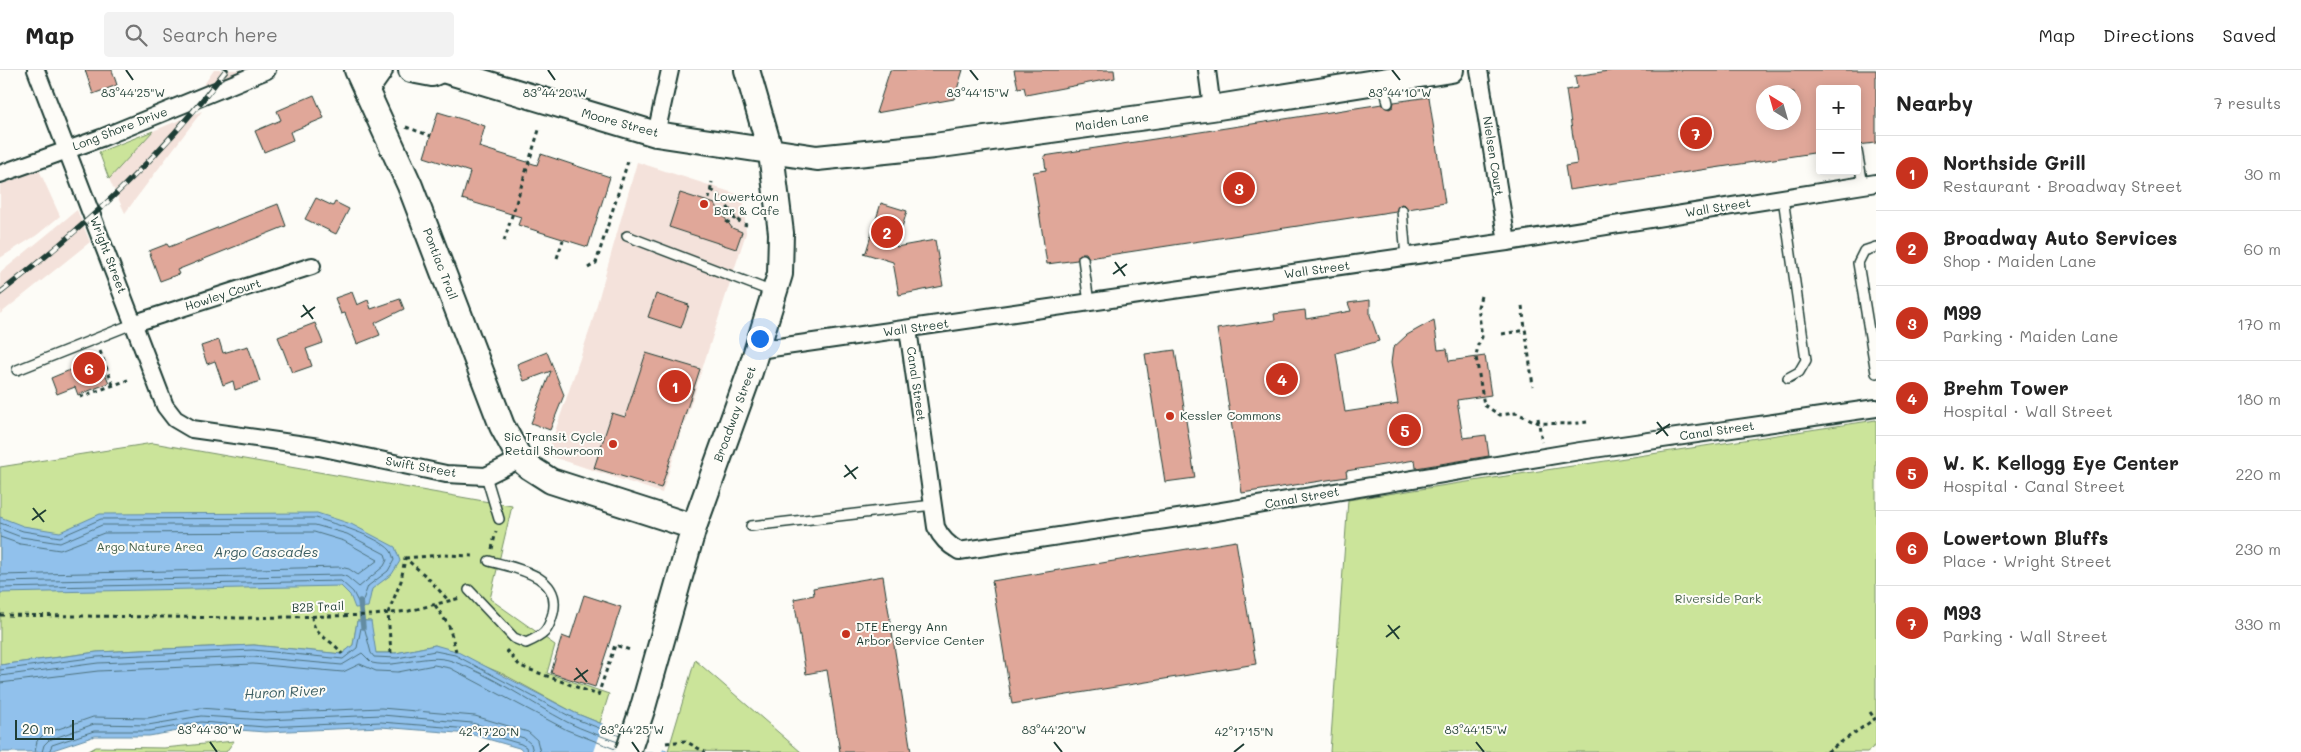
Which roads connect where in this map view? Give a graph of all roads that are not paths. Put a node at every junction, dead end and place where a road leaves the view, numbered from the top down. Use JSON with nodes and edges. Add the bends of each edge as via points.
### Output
{"nodes":[{"id":1,"x":36,"y":70,"type":"edge"},
{"id":2,"x":267,"y":70,"type":"edge"},
{"id":3,"x":380,"y":70,"type":"edge"},
{"id":4,"x":411,"y":70,"type":"edge"},
{"id":5,"x":442,"y":70,"type":"edge"},
{"id":6,"x":670,"y":70,"type":"edge"},
{"id":7,"x":747,"y":70,"type":"edge"},
{"id":8,"x":1207,"y":70,"type":"edge"},
{"id":9,"x":1451,"y":70,"type":"edge"},
{"id":10,"x":1479,"y":70,"type":"edge"},
{"id":11,"x":361,"y":80,"type":"edge"},
{"id":12,"x":1212,"y":108,"type":"junction"},
{"id":13,"x":656,"y":134,"type":"junction"},
{"id":14,"x":67,"y":150,"type":"junction"},
{"id":15,"x":771,"y":153,"type":"junction"},
{"id":16,"x":1861,"y":161,"type":"edge"},
{"id":17,"x":0,"y":174,"type":"edge"},
{"id":18,"x":1870,"y":184,"type":"edge"},
{"id":19,"x":1783,"y":198,"type":"junction"},
{"id":20,"x":1402,"y":210,"type":"dead end"},
{"id":21,"x":626,"y":236,"type":"dead end"},
{"id":22,"x":1507,"y":242,"type":"junction"},
{"id":23,"x":1876,"y":248,"type":"edge"},
{"id":24,"x":1406,"y":257,"type":"junction"},
{"id":25,"x":1083,"y":259,"type":"dead end"},
{"id":26,"x":312,"y":266,"type":"dead end"},
{"id":27,"x":774,"y":293,"type":"junction"},
{"id":28,"x":1089,"y":303,"type":"junction"},
{"id":29,"x":134,"y":323,"type":"junction"},
{"id":30,"x":908,"y":329,"type":"junction"},
{"id":31,"x":758,"y":350,"type":"junction"},
{"id":32,"x":16,"y":370,"type":"dead end"},
{"id":33,"x":1876,"y":373,"type":"edge"},
{"id":34,"x":1788,"y":378,"type":"dead end"},
{"id":35,"x":1876,"y":408,"type":"edge"},
{"id":36,"x":192,"y":429,"type":"joint"},
{"id":37,"x":520,"y":459,"type":"junction"},
{"id":38,"x":486,"y":476,"type":"junction"},
{"id":39,"x":933,"y":505,"type":"junction"},
{"id":40,"x":498,"y":519,"type":"dead end"},
{"id":41,"x":751,"y":526,"type":"dead end"},
{"id":42,"x":694,"y":527,"type":"junction"},
{"id":43,"x":489,"y":560,"type":"road end"},
{"id":44,"x":469,"y":590,"type":"dead end"},
{"id":45,"x":628,"y":752,"type":"edge"}],
"edges":[{"from":1,"to":14,"type":"street","name":"Wright Street"},
{"from":2,"to":14,"type":"street","name":"Long Shore Drive"},
{"from":3,"to":11,"type":"main road"},
{"from":4,"to":5,"type":"main road","name":"Moore Street","via":[[432,74]]},
{"from":5,"to":13,"type":"main road","name":"Moore Street"},
{"from":6,"to":13,"type":"street"},
{"from":7,"to":15,"type":"main road","name":"Broadway Street"},
{"from":8,"to":12,"type":"street"},
{"from":9,"to":12,"type":"main road","name":"Maiden Lane","via":[[1386,92]]},
{"from":10,"to":22,"type":"street","name":"Nielsen Court"},
{"from":11,"to":37,"type":"main road","name":"Pontiac Trail","via":[[410,186],[502,426]]},
{"from":12,"to":15,"type":"main road","name":"Maiden Lane","via":[[849,156],[817,158]]},
{"from":13,"to":15,"type":"main road","name":"Moore Street"},
{"from":14,"to":17,"type":"street","name":"Long Shore Drive"},
{"from":14,"to":29,"type":"street","name":"Wright Street"},
{"from":15,"to":27,"type":"main road","name":"Broadway Street","via":[[782,233],[780,274]]},
{"from":16,"to":18,"type":"lane"},
{"from":18,"to":19,"type":"street","name":"Wall Street"},
{"from":19,"to":22,"type":"street","name":"Wall Street"},
{"from":19,"to":34,"type":"lane","via":[[1806,360],[1799,372]]},
{"from":20,"to":24,"type":"lane"},
{"from":21,"to":27,"type":"lane"},
{"from":22,"to":24,"type":"street","name":"Wall Street"},
{"from":23,"to":33,"type":"lane","via":[[1864,251],[1858,263]]},
{"from":24,"to":28,"type":"street","name":"Wall Street"},
{"from":25,"to":28,"type":"lane"},
{"from":26,"to":29,"type":"street","name":"Howley Court"},
{"from":27,"to":31,"type":"main road","name":"Broadway Street"},
{"from":28,"to":30,"type":"street","name":"Wall Street"},
{"from":29,"to":32,"type":"lane"},
{"from":29,"to":36,"type":"street","name":"Wright Street","via":[[168,412]]},
{"from":30,"to":31,"type":"street","name":"Wall Street"},
{"from":30,"to":39,"type":"street","name":"Canal Street"},
{"from":31,"to":42,"type":"main road","name":"Broadway Street"},
{"from":35,"to":39,"type":"street","name":"Canal Street","via":[[1580,451],[972,550],[959,550],[940,536]]},
{"from":36,"to":38,"type":"street","name":"Swift Street","via":[[319,447],[446,474]]},
{"from":37,"to":38,"type":"street","name":"Swift Street"},
{"from":37,"to":42,"type":"main road","via":[[551,482]]},
{"from":38,"to":40,"type":"lane"},
{"from":39,"to":41,"type":"lane"},
{"from":42,"to":45,"type":"main road","name":"Broadway Street","bridge":true},
{"from":43,"to":44,"type":"lane","via":[[537,575],[549,586],[555,603],[543,635],[526,643],[514,638]]}]}
